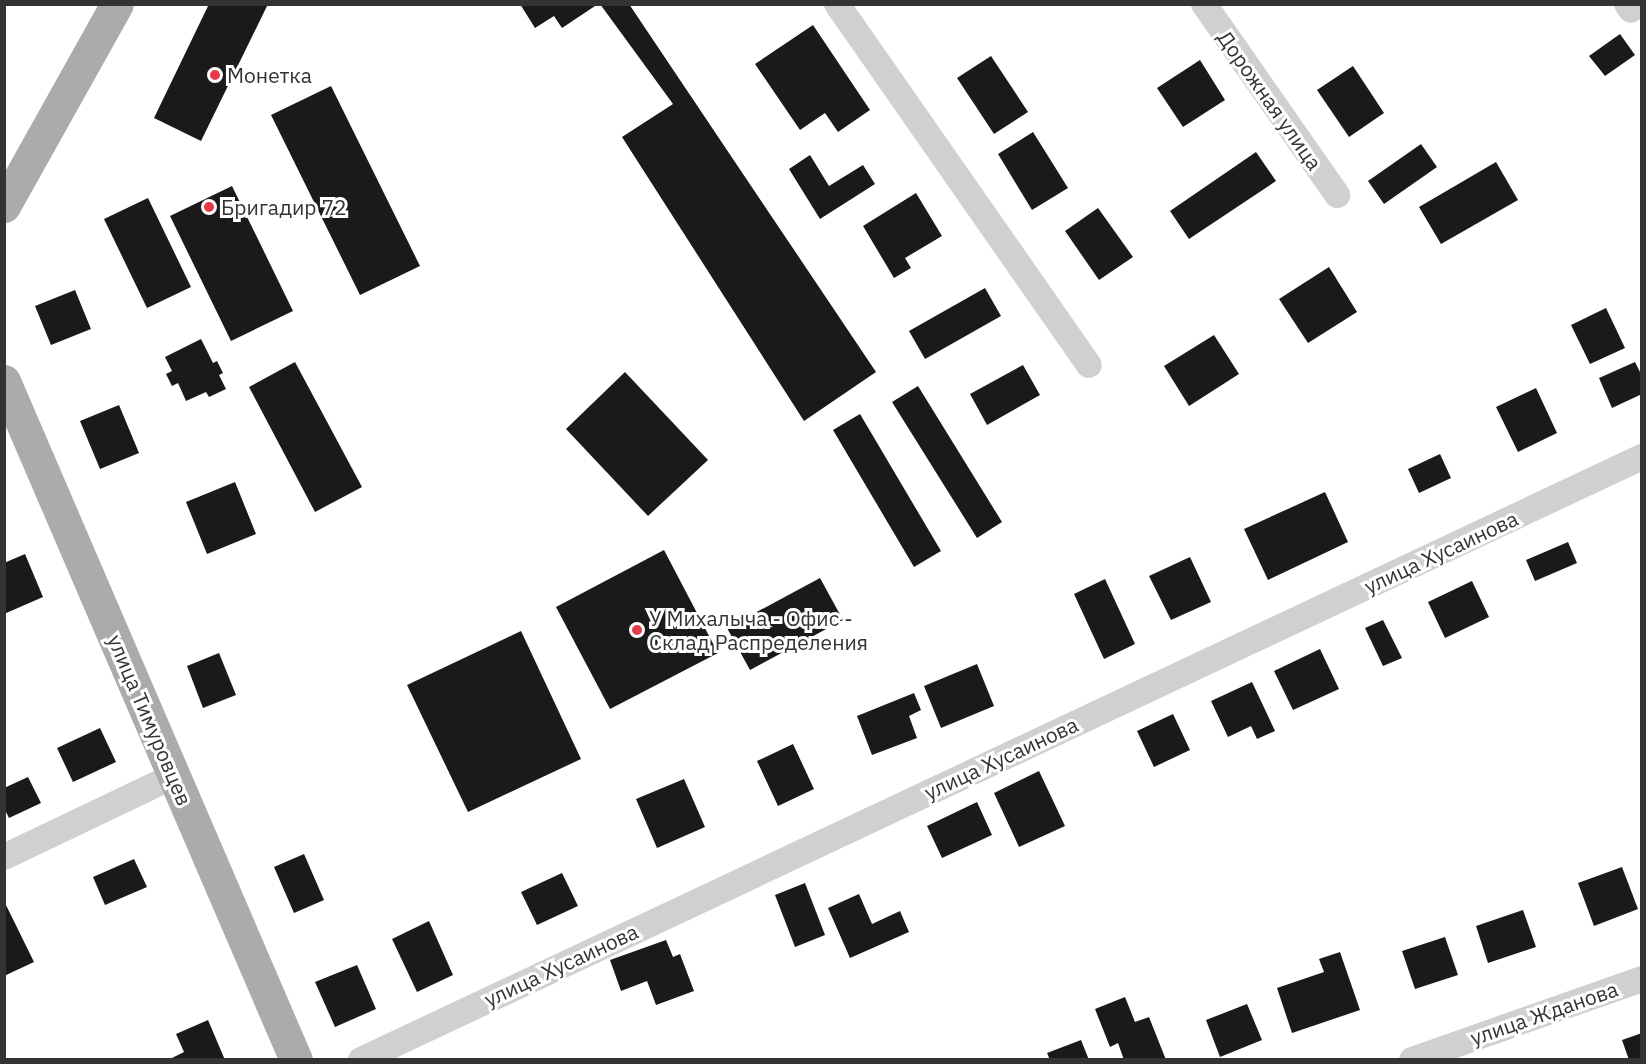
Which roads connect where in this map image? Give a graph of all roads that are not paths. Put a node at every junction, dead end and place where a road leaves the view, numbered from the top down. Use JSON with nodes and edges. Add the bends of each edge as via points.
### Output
{"nodes":[{"id":1,"x":117,"y":4,"type":"edge"},
{"id":2,"x":837,"y":4,"type":"edge"},
{"id":3,"x":1204,"y":4,"type":"edge"},
{"id":4,"x":1337,"y":195,"type":"dead end"},
{"id":5,"x":4,"y":206,"type":"edge"},
{"id":6,"x":1089,"y":365,"type":"dead end"},
{"id":7,"x":4,"y":381,"type":"edge"},
{"id":8,"x":1641,"y":457,"type":"edge"},
{"id":9,"x":174,"y":776,"type":"junction"},
{"id":10,"x":4,"y":857,"type":"edge"},
{"id":11,"x":1641,"y":979,"type":"edge"},
{"id":12,"x":296,"y":1059,"type":"edge"},
{"id":13,"x":361,"y":1059,"type":"edge"},
{"id":14,"x":1412,"y":1059,"type":"edge"}],
"edges":[{"from":1,"to":5,"type":"main road"},
{"from":2,"to":6,"type":"street"},
{"from":3,"to":4,"type":"street","name":"Дорожная улица"},
{"from":7,"to":9,"type":"main road","name":"улица Тимуровцев"},
{"from":8,"to":13,"type":"street","name":"улица Хусаинова"},
{"from":9,"to":10,"type":"street"},
{"from":9,"to":12,"type":"main road","name":"улица Тимуровцев"},
{"from":11,"to":14,"type":"street","name":"улица Жданова"}]}
